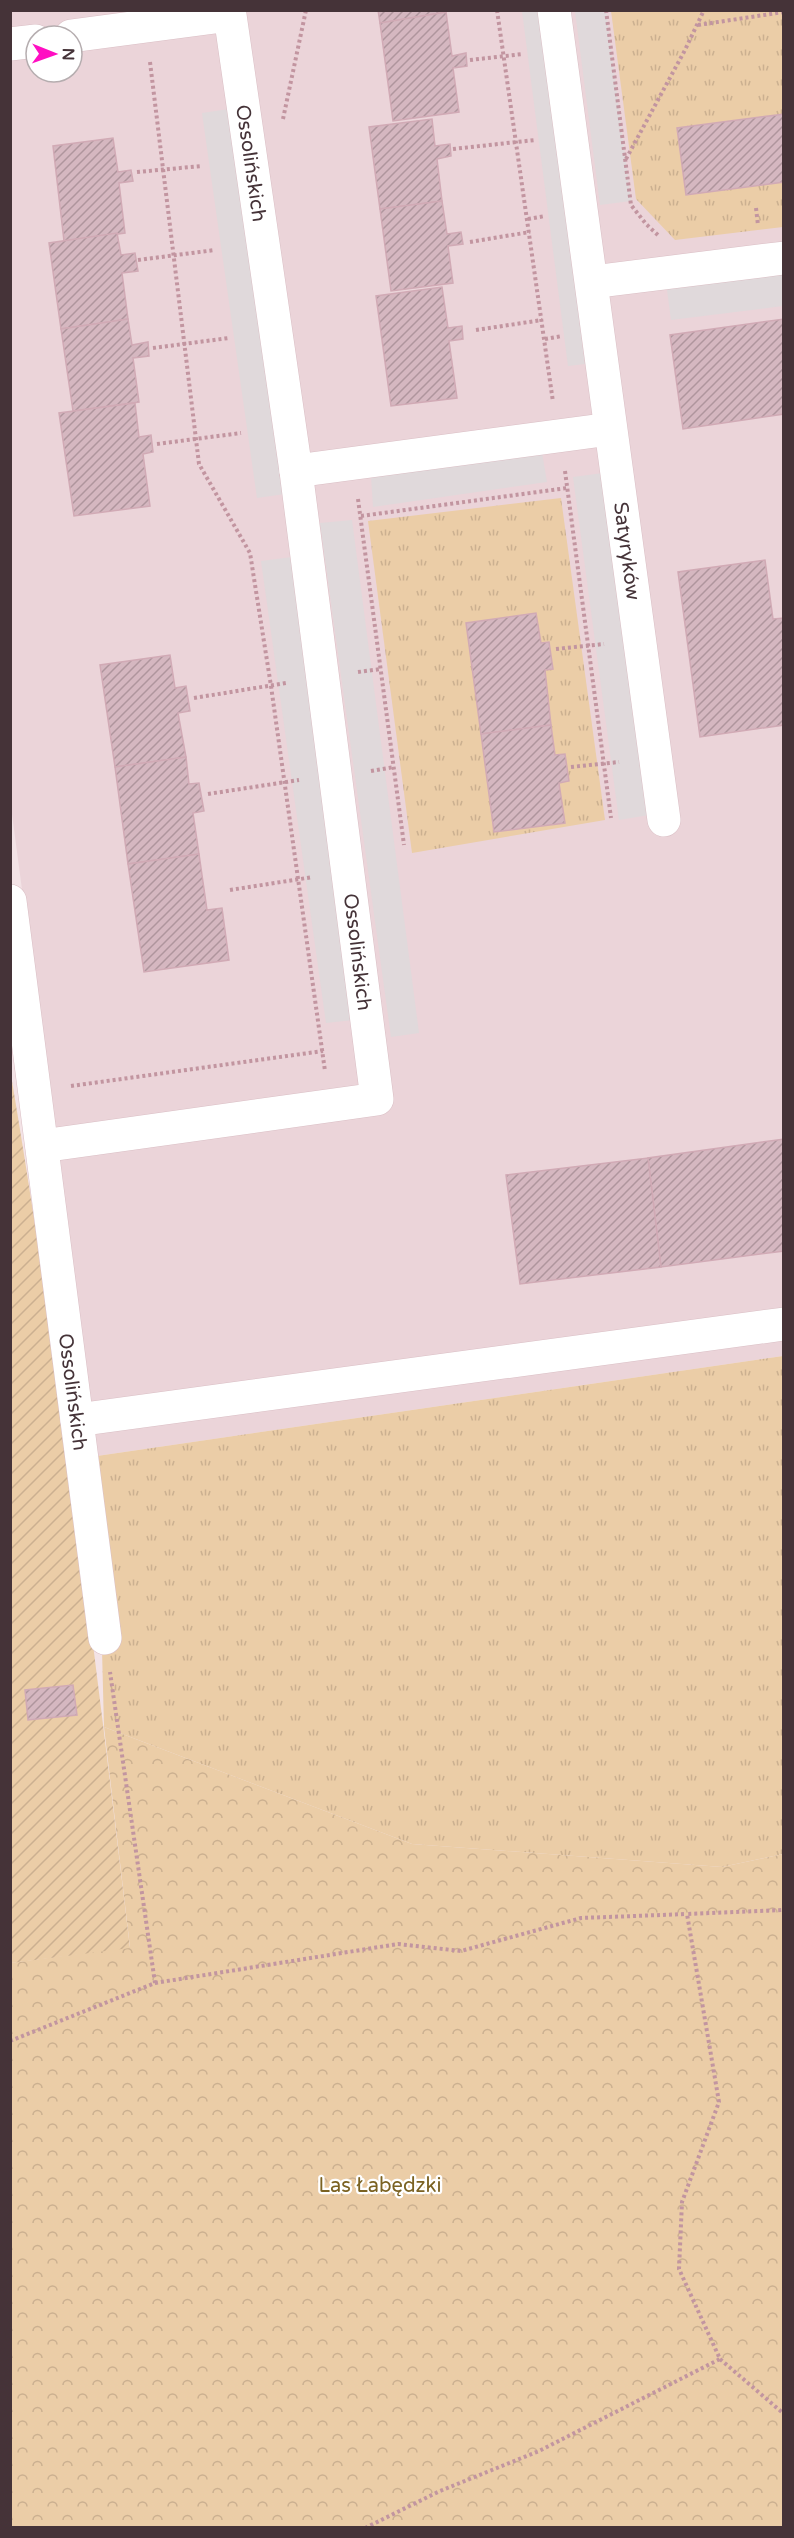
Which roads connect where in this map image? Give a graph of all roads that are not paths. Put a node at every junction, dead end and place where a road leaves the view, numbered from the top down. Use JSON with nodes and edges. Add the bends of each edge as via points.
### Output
{"nodes":[{"id":1,"x":554,"y":10,"type":"edge"},
{"id":2,"x":84,"y":34,"type":"edge"},
{"id":3,"x":783,"y":258,"type":"edge"},
{"id":4,"x":592,"y":282,"type":"junction"},
{"id":5,"x":610,"y":429,"type":"junction"},
{"id":6,"x":296,"y":471,"type":"junction"},
{"id":7,"x":664,"y":820,"type":"dead end"},
{"id":8,"x":10,"y":901,"type":"edge"},
{"id":9,"x":42,"y":1146,"type":"junction"},
{"id":10,"x":783,"y":1324,"type":"edge"},
{"id":11,"x":77,"y":1420,"type":"junction"},
{"id":12,"x":105,"y":1638,"type":"road end"}],
"edges":[{"from":1,"to":4,"type":"street","name":"Satyryków"},
{"from":2,"to":6,"type":"street","name":"Ossolińskich","via":[[230,15]]},
{"from":3,"to":4,"type":"street"},
{"from":4,"to":5,"type":"street","name":"Satyryków"},
{"from":5,"to":6,"type":"street"},
{"from":5,"to":7,"type":"street","name":"Satyryków"},
{"from":6,"to":9,"type":"street","name":"Ossolińskich","via":[[377,1099]]},
{"from":8,"to":9,"type":"street","name":"Ossolińskich"},
{"from":9,"to":11,"type":"street","name":"Ossolińskich"},
{"from":10,"to":11,"type":"street"},
{"from":11,"to":12,"type":"street","name":"Ossolińskich"}]}
